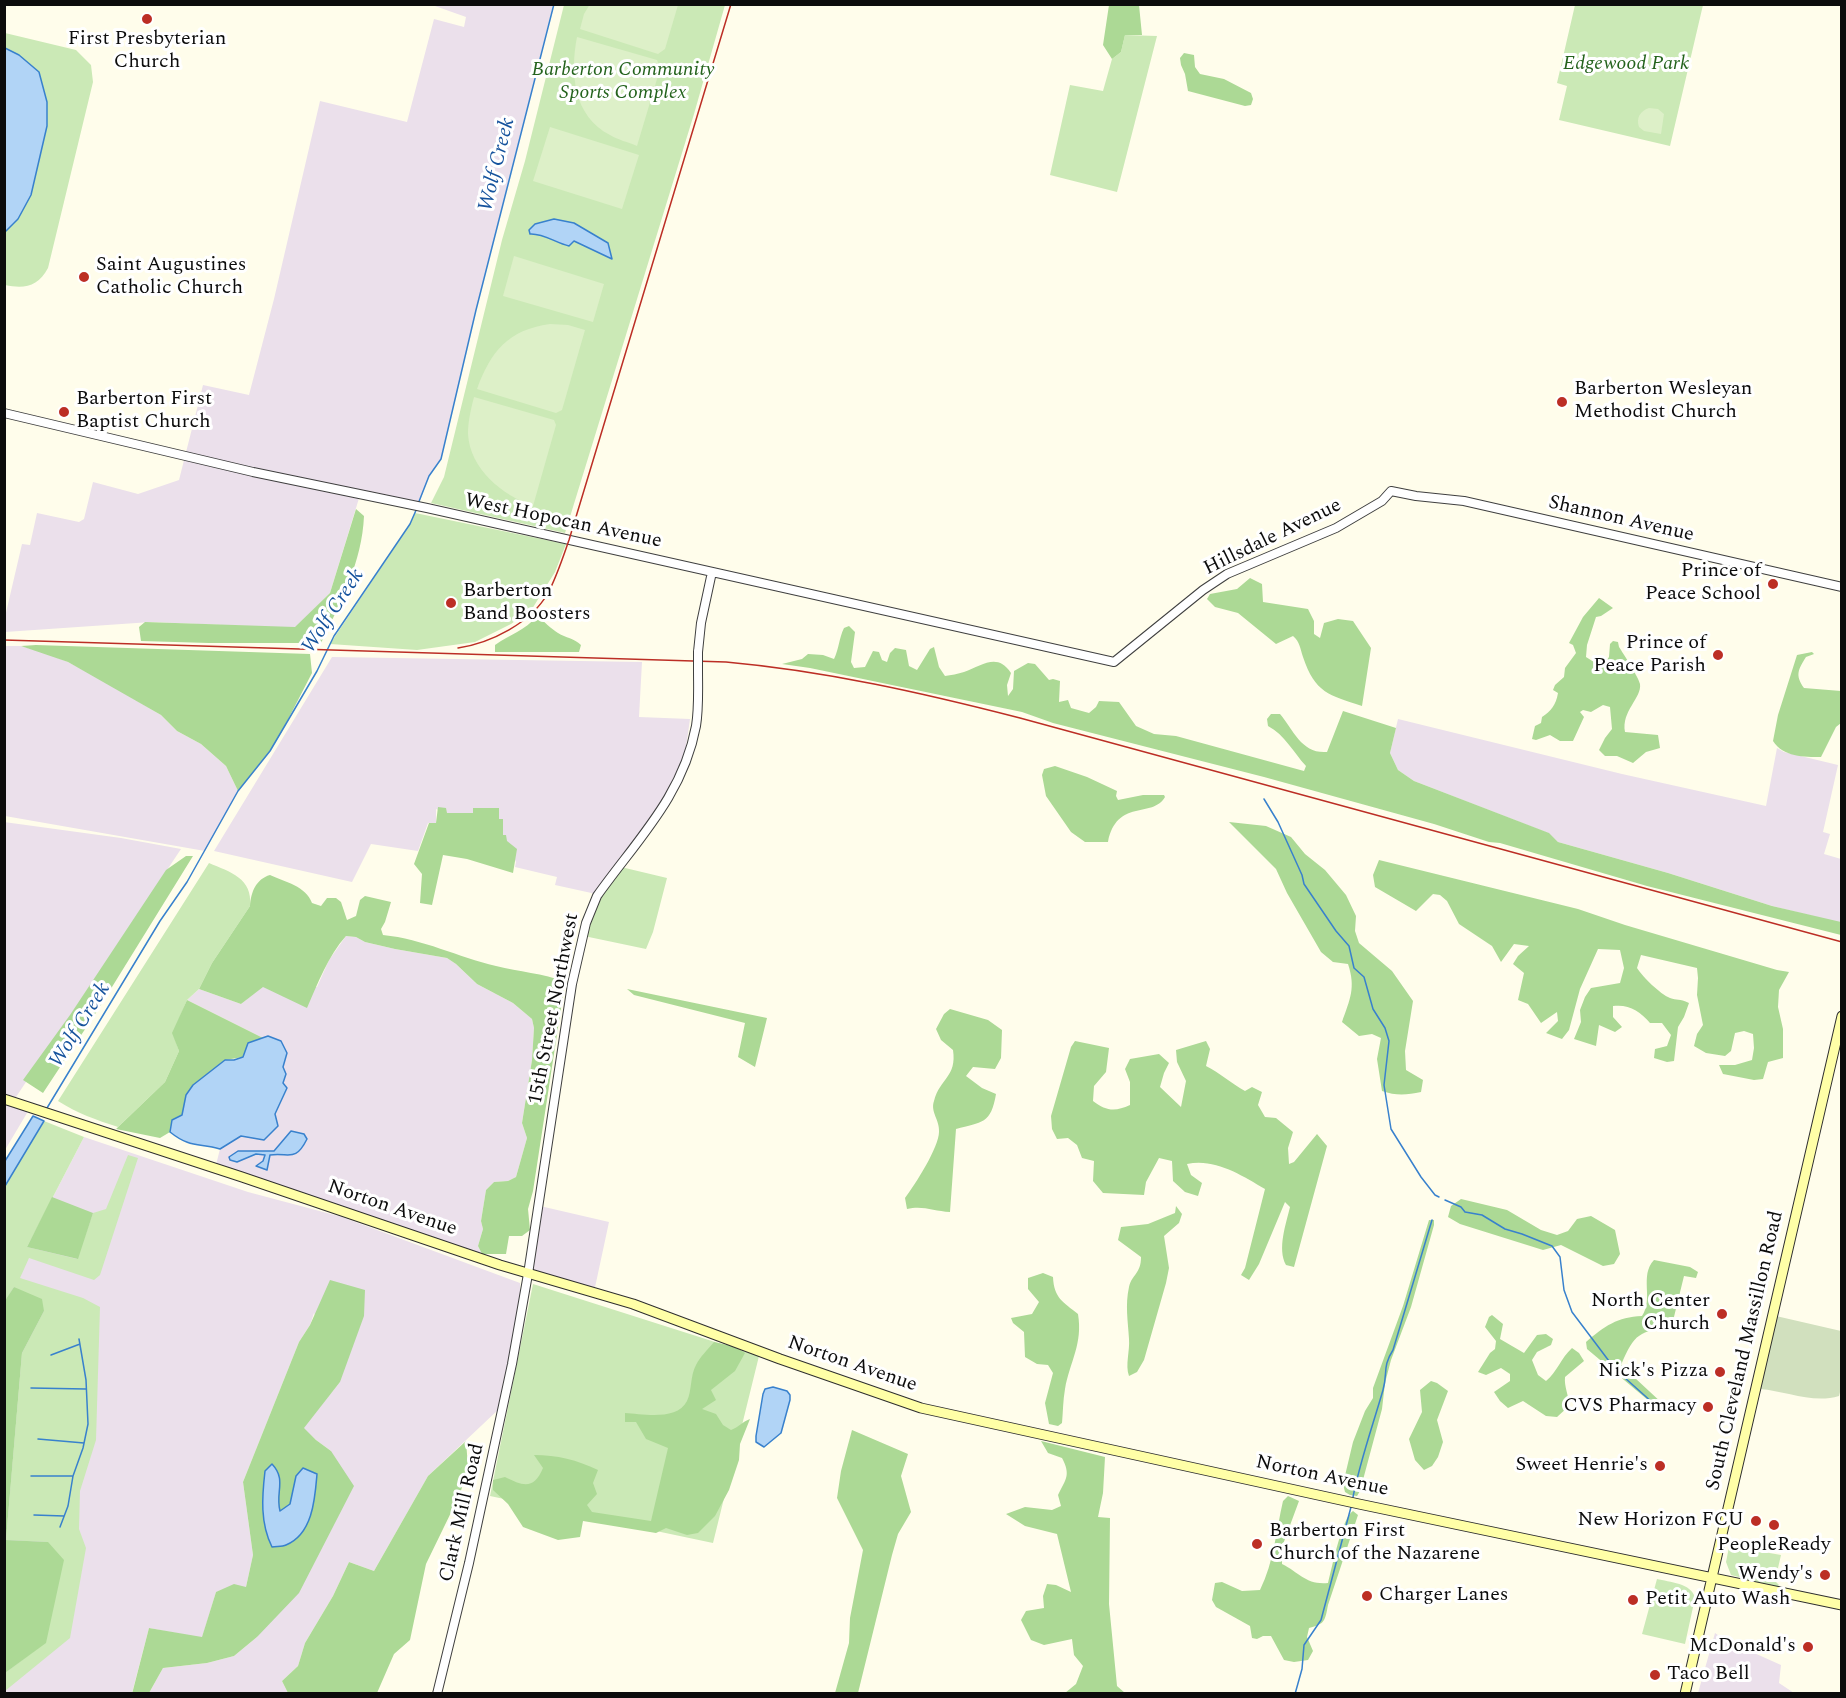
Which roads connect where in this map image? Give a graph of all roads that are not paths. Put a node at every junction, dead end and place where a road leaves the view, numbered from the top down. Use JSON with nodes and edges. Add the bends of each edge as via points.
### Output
{"nodes":[{"id":1,"x":4,"y":413,"type":"edge"},
{"id":2,"x":1391,"y":491,"type":"joint"},
{"id":3,"x":712,"y":572,"type":"junction"},
{"id":4,"x":1842,"y":587,"type":"edge"},
{"id":5,"x":1114,"y":662,"type":"joint"},
{"id":6,"x":1842,"y":1016,"type":"edge"},
{"id":7,"x":4,"y":1100,"type":"edge"},
{"id":8,"x":528,"y":1274,"type":"junction"},
{"id":9,"x":517,"y":1338,"type":"joint"},
{"id":10,"x":1712,"y":1578,"type":"junction"},
{"id":11,"x":1842,"y":1605,"type":"edge"},
{"id":12,"x":437,"y":1694,"type":"edge"},
{"id":13,"x":1685,"y":1694,"type":"edge"}],
"edges":[{"from":1,"to":3,"type":"street","name":"West Hopocan Avenue"},
{"from":2,"to":4,"type":"street","name":"Shannon Avenue","via":[[1464,501]]},
{"from":2,"to":5,"type":"street","name":"Hillsdale Avenue","via":[[1382,501],[1336,528],[1227,574]]},
{"from":3,"to":5,"type":"street","name":"West Hopocan Avenue"},
{"from":3,"to":8,"type":"street","name":"15th Street Northwest","bridge":true,"via":[[701,623],[696,724],[691,747],[675,789],[597,896],[586,923],[566,1021]]},
{"from":6,"to":10,"type":"main road","name":"South Cleveland Massillon Road"},
{"from":7,"to":8,"type":"main road","name":"Norton Avenue"},
{"from":8,"to":9,"type":"street","name":"15th Street Northwest"},
{"from":8,"to":10,"type":"main road","name":"Norton Avenue","via":[[633,1304],[937,1413]]},
{"from":9,"to":12,"type":"street","name":"Clark Mill Road"},
{"from":10,"to":11,"type":"main road","name":"Norton Avenue"},
{"from":10,"to":13,"type":"main road","name":"South Cleveland Massillon Road"}]}
